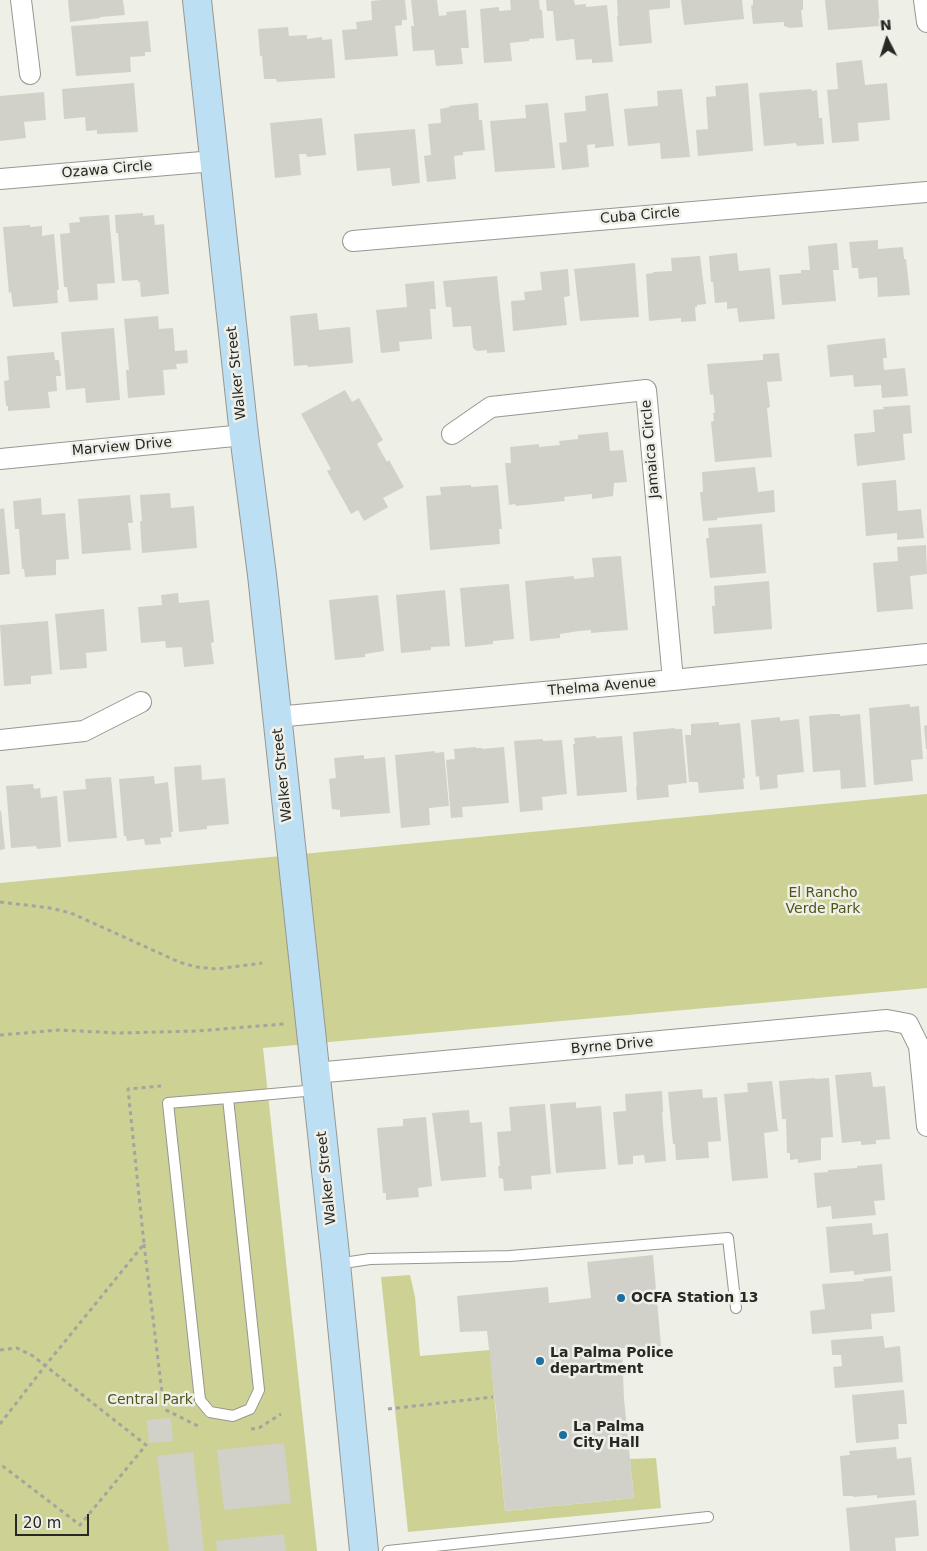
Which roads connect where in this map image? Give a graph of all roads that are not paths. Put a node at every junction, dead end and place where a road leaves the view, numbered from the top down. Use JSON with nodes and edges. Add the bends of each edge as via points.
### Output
{"nodes":[{"id":1,"x":21,"y":0,"type":"edge"},
{"id":2,"x":197,"y":0,"type":"edge"},
{"id":3,"x":924,"y":0,"type":"edge"},
{"id":4,"x":927,"y":22,"type":"edge"},
{"id":5,"x":30,"y":74,"type":"dead end"},
{"id":6,"x":214,"y":161,"type":"junction"},
{"id":7,"x":0,"y":179,"type":"edge"},
{"id":8,"x":927,"y":192,"type":"edge"},
{"id":9,"x":353,"y":241,"type":"dead end"},
{"id":10,"x":452,"y":434,"type":"dead end"},
{"id":11,"x":244,"y":435,"type":"junction"},
{"id":12,"x":0,"y":459,"type":"edge"},
{"id":13,"x":927,"y":654,"type":"edge"},
{"id":14,"x":673,"y":680,"type":"junction"},
{"id":15,"x":141,"y":702,"type":"dead end"},
{"id":16,"x":276,"y":717,"type":"junction"},
{"id":17,"x":0,"y":740,"type":"edge"},
{"id":18,"x":316,"y":1081,"type":"junction"},
{"id":19,"x":228,"y":1098,"type":"junction"},
{"id":20,"x":927,"y":1126,"type":"edge"},
{"id":21,"x":336,"y":1264,"type":"junction"},
{"id":22,"x":736,"y":1308,"type":"dead end"},
{"id":23,"x":708,"y":1516,"type":"dead end"},
{"id":24,"x":364,"y":1551,"type":"edge"},
{"id":25,"x":388,"y":1551,"type":"edge"}],
"edges":[{"from":1,"to":5,"type":"street"},
{"from":2,"to":6,"type":"main road","name":"Walker Street"},
{"from":3,"to":4,"type":"street"},
{"from":6,"to":7,"type":"street","name":"Ozawa Circle"},
{"from":6,"to":11,"type":"main road","name":"Walker Street"},
{"from":8,"to":9,"type":"street","name":"Cuba Circle"},
{"from":10,"to":14,"type":"street","name":"Jamaica Circle","via":[[491,407],[646,390]]},
{"from":11,"to":12,"type":"street","name":"Marview Drive"},
{"from":11,"to":16,"type":"main road","name":"Walker Street"},
{"from":13,"to":14,"type":"street","name":"Thelma Avenue"},
{"from":14,"to":16,"type":"street","name":"Thelma Avenue"},
{"from":15,"to":17,"type":"street","via":[[84,731]]},
{"from":16,"to":18,"type":"main road","name":"Walker Street"},
{"from":18,"to":19,"type":"lane"},
{"from":18,"to":20,"type":"street","name":"Byrne Drive","via":[[887,1020],[908,1024],[919,1046]]},
{"from":18,"to":21,"type":"main road","name":"Walker Street"},
{"from":19,"to":19,"type":"lane","via":[[168,1103],[200,1400],[210,1412],[233,1416],[250,1409],[259,1390]]},
{"from":21,"to":22,"type":"lane","via":[[370,1259],[510,1256],[728,1238]]},
{"from":21,"to":24,"type":"main road","name":"Walker Street"},
{"from":23,"to":25,"type":"lane"}]}
